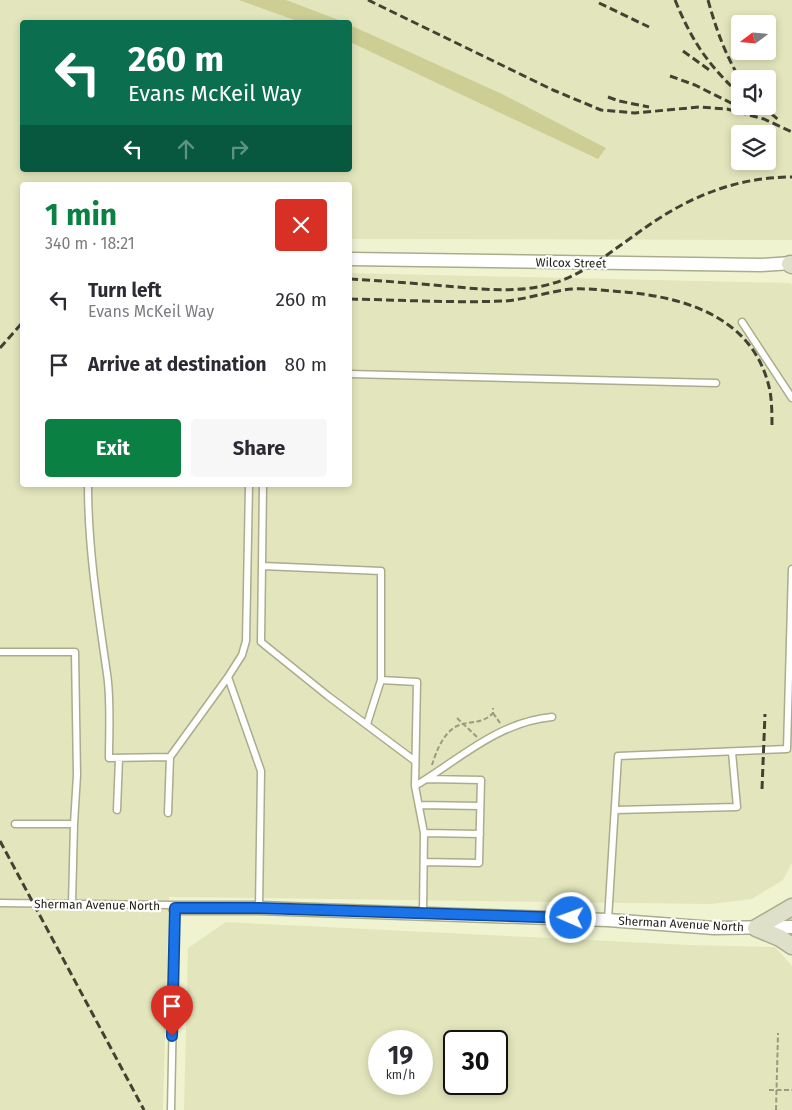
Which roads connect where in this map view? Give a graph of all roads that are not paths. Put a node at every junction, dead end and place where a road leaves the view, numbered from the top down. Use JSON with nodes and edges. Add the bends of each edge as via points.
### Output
{"nodes":[{"id":1,"x":352,"y":259,"type":"edge"},
{"id":2,"x":791,"y":264,"type":"edge"},
{"id":3,"x":742,"y":322,"type":"dead end"},
{"id":4,"x":352,"y":374,"type":"edge"},
{"id":5,"x":716,"y":383,"type":"dead end"},
{"id":6,"x":792,"y":398,"type":"edge"},
{"id":7,"x":88,"y":487,"type":"edge"},
{"id":8,"x":250,"y":487,"type":"edge"},
{"id":9,"x":263,"y":487,"type":"edge"},
{"id":10,"x":262,"y":566,"type":"junction"},
{"id":11,"x":792,"y":569,"type":"edge"},
{"id":12,"x":0,"y":652,"type":"edge"},
{"id":13,"x":228,"y":677,"type":"junction"},
{"id":14,"x":381,"y":680,"type":"junction"},
{"id":15,"x":552,"y":717,"type":"dead end"},
{"id":16,"x":367,"y":724,"type":"junction"},
{"id":17,"x":732,"y":752,"type":"junction"},
{"id":18,"x":170,"y":757,"type":"junction"},
{"id":19,"x":119,"y":758,"type":"junction"},
{"id":20,"x":415,"y":761,"type":"junction"},
{"id":21,"x":427,"y":779,"type":"junction"},
{"id":22,"x":415,"y":786,"type":"junction"},
{"id":23,"x":419,"y":806,"type":"junction"},
{"id":24,"x":480,"y":806,"type":"junction"},
{"id":25,"x":117,"y":810,"type":"dead end"},
{"id":26,"x":615,"y":810,"type":"junction"},
{"id":27,"x":168,"y":812,"type":"dead end"},
{"id":28,"x":15,"y":824,"type":"dead end"},
{"id":29,"x":74,"y":824,"type":"junction"},
{"id":30,"x":424,"y":833,"type":"junction"},
{"id":31,"x":480,"y":834,"type":"junction"},
{"id":32,"x":424,"y":862,"type":"junction"},
{"id":33,"x":0,"y":903,"type":"edge"},
{"id":34,"x":72,"y":904,"type":"junction"},
{"id":35,"x":175,"y":908,"type":"junction"},
{"id":36,"x":259,"y":908,"type":"junction"},
{"id":37,"x":792,"y":908,"type":"edge"},
{"id":38,"x":423,"y":914,"type":"junction"},
{"id":39,"x":608,"y":920,"type":"junction"},
{"id":40,"x":792,"y":927,"type":"edge"},
{"id":41,"x":756,"y":928,"type":"junction"},
{"id":42,"x":792,"y":946,"type":"edge"},
{"id":43,"x":171,"y":1110,"type":"edge"}],
"edges":[{"from":1,"to":2,"type":"street","name":"Wilcox Street"},
{"from":3,"to":6,"type":"lane"},
{"from":4,"to":5,"type":"lane"},
{"from":7,"to":19,"type":"lane","via":[[92,559],[107,674],[109,758]]},
{"from":8,"to":13,"type":"lane","via":[[246,641],[242,655]]},
{"from":9,"to":10,"type":"lane"},
{"from":10,"to":14,"type":"lane","via":[[381,571]]},
{"from":10,"to":16,"type":"lane","via":[[260,642]]},
{"from":11,"to":17,"type":"lane","via":[[787,750]]},
{"from":12,"to":29,"type":"lane","via":[[75,652],[78,775]]},
{"from":13,"to":18,"type":"lane"},
{"from":13,"to":36,"type":"lane","via":[[261,771]]},
{"from":14,"to":16,"type":"lane"},
{"from":14,"to":20,"type":"lane","via":[[416,682]]},
{"from":15,"to":21,"type":"lane","via":[[530,720],[505,729]]},
{"from":16,"to":20,"type":"lane"},
{"from":17,"to":26,"type":"lane","via":[[618,756]]},
{"from":17,"to":26,"type":"lane","via":[[736,807]]},
{"from":18,"to":19,"type":"lane"},
{"from":18,"to":27,"type":"lane"},
{"from":19,"to":25,"type":"lane"},
{"from":20,"to":22,"type":"lane"},
{"from":21,"to":22,"type":"lane"},
{"from":21,"to":24,"type":"lane","via":[[481,780]]},
{"from":22,"to":23,"type":"lane"},
{"from":23,"to":24,"type":"lane"},
{"from":23,"to":30,"type":"lane"},
{"from":24,"to":31,"type":"lane"},
{"from":26,"to":39,"type":"lane"},
{"from":28,"to":29,"type":"lane"},
{"from":29,"to":34,"type":"lane"},
{"from":30,"to":31,"type":"lane"},
{"from":30,"to":32,"type":"lane"},
{"from":31,"to":32,"type":"lane","via":[[479,863]]},
{"from":32,"to":38,"type":"lane"},
{"from":33,"to":34,"type":"lane","name":"Sherman Avenue North"},
{"from":34,"to":35,"type":"lane","name":"Sherman Avenue North"},
{"from":35,"to":36,"type":"street","name":"Sherman Avenue North"},
{"from":35,"to":43,"type":"lane"},
{"from":36,"to":38,"type":"street","name":"Sherman Avenue North"},
{"from":37,"to":41,"type":"main road"},
{"from":38,"to":39,"type":"street","name":"Sherman Avenue North"},
{"from":39,"to":41,"type":"street","name":"Sherman Avenue North"},
{"from":40,"to":41,"type":"street","name":"Sherman Avenue North"},
{"from":41,"to":42,"type":"main road"}]}
